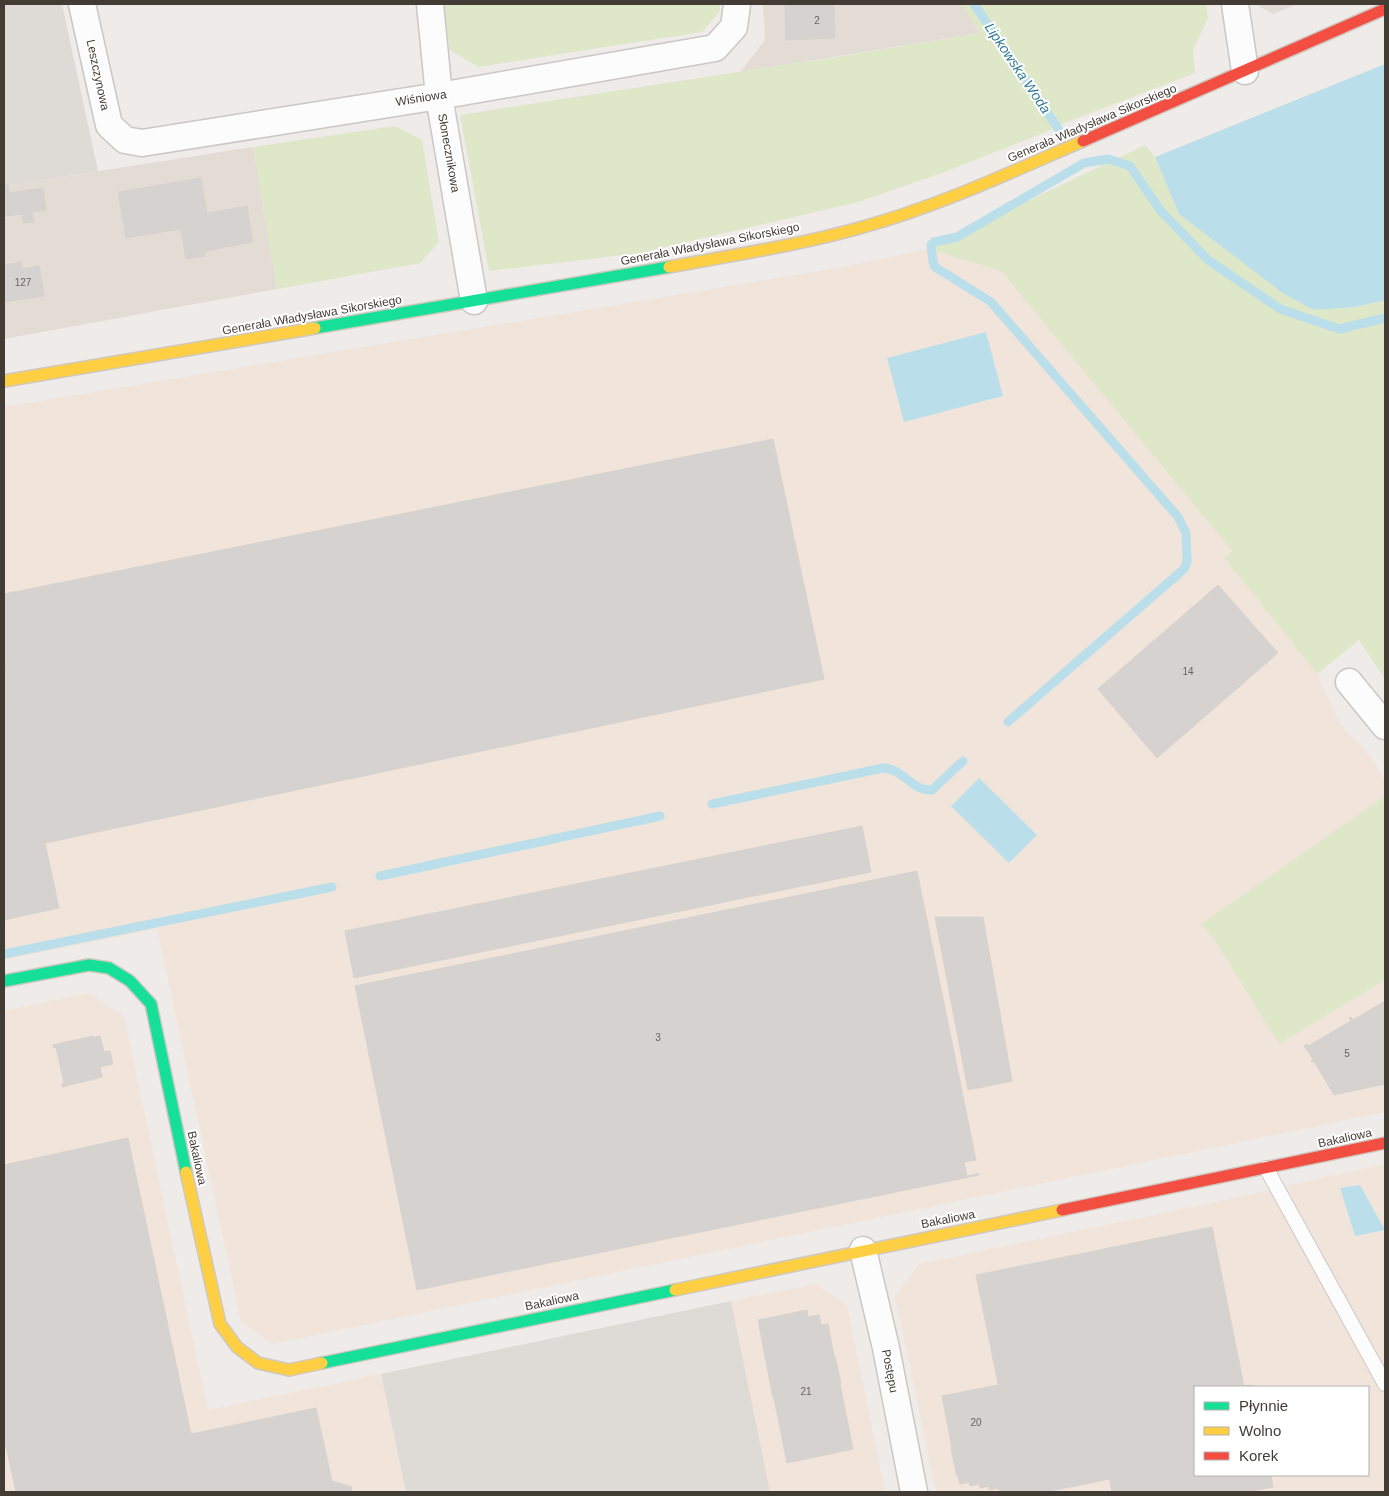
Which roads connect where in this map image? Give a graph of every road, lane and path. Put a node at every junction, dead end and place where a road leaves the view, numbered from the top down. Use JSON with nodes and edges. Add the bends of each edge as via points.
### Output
{"nodes":[{"id":1,"x":82,"y":4,"type":"edge"},
{"id":2,"x":430,"y":4,"type":"edge"},
{"id":3,"x":737,"y":4,"type":"edge"},
{"id":4,"x":1235,"y":4,"type":"edge"},
{"id":5,"x":1385,"y":9,"type":"edge"},
{"id":6,"x":1245,"y":72,"type":"junction"},
{"id":7,"x":439,"y":96,"type":"junction"},
{"id":8,"x":125,"y":140,"type":"joint"},
{"id":9,"x":474,"y":301,"type":"junction"},
{"id":10,"x":4,"y":381,"type":"edge"},
{"id":11,"x":1349,"y":682,"type":"dead end"},
{"id":12,"x":1385,"y":726,"type":"edge"},
{"id":13,"x":4,"y":981,"type":"edge"},
{"id":14,"x":1385,"y":1143,"type":"edge"},
{"id":15,"x":1266,"y":1168,"type":"junction"},
{"id":16,"x":863,"y":1250,"type":"junction"},
{"id":17,"x":1385,"y":1384,"type":"edge"},
{"id":18,"x":914,"y":1492,"type":"edge"}],
"edges":[{"from":1,"to":8,"type":"street","name":"Leszczynowa","via":[[109,125]]},
{"from":2,"to":7,"type":"street","name":"Słonecznikowa"},
{"from":3,"to":7,"type":"street","name":"Wiśniowa","via":[[734,27],[715,48]]},
{"from":4,"to":6,"type":"street"},
{"from":5,"to":6,"type":"street","name":"Generała Władysława Sikorskiego"},
{"from":6,"to":9,"type":"street","name":"Generała Władysława Sikorskiego","via":[[975,188],[863,227],[765,250]]},
{"from":7,"to":8,"type":"street","name":"Wiśniowa","via":[[142,143]]},
{"from":7,"to":9,"type":"street","name":"Słonecznikowa"},
{"from":9,"to":10,"type":"street","name":"Generała Władysława Sikorskiego"},
{"from":11,"to":12,"type":"street"},
{"from":13,"to":16,"type":"street","name":"Bakaliowa","via":[[90,965],[116,972],[130,981],[151,1004],[220,1324],[237,1347],[258,1363],[289,1370]]},
{"from":14,"to":15,"type":"street","name":"Bakaliowa"},
{"from":15,"to":16,"type":"street","name":"Bakaliowa"},
{"from":15,"to":17,"type":"lane"},
{"from":16,"to":18,"type":"street","name":"Postępu"}]}
